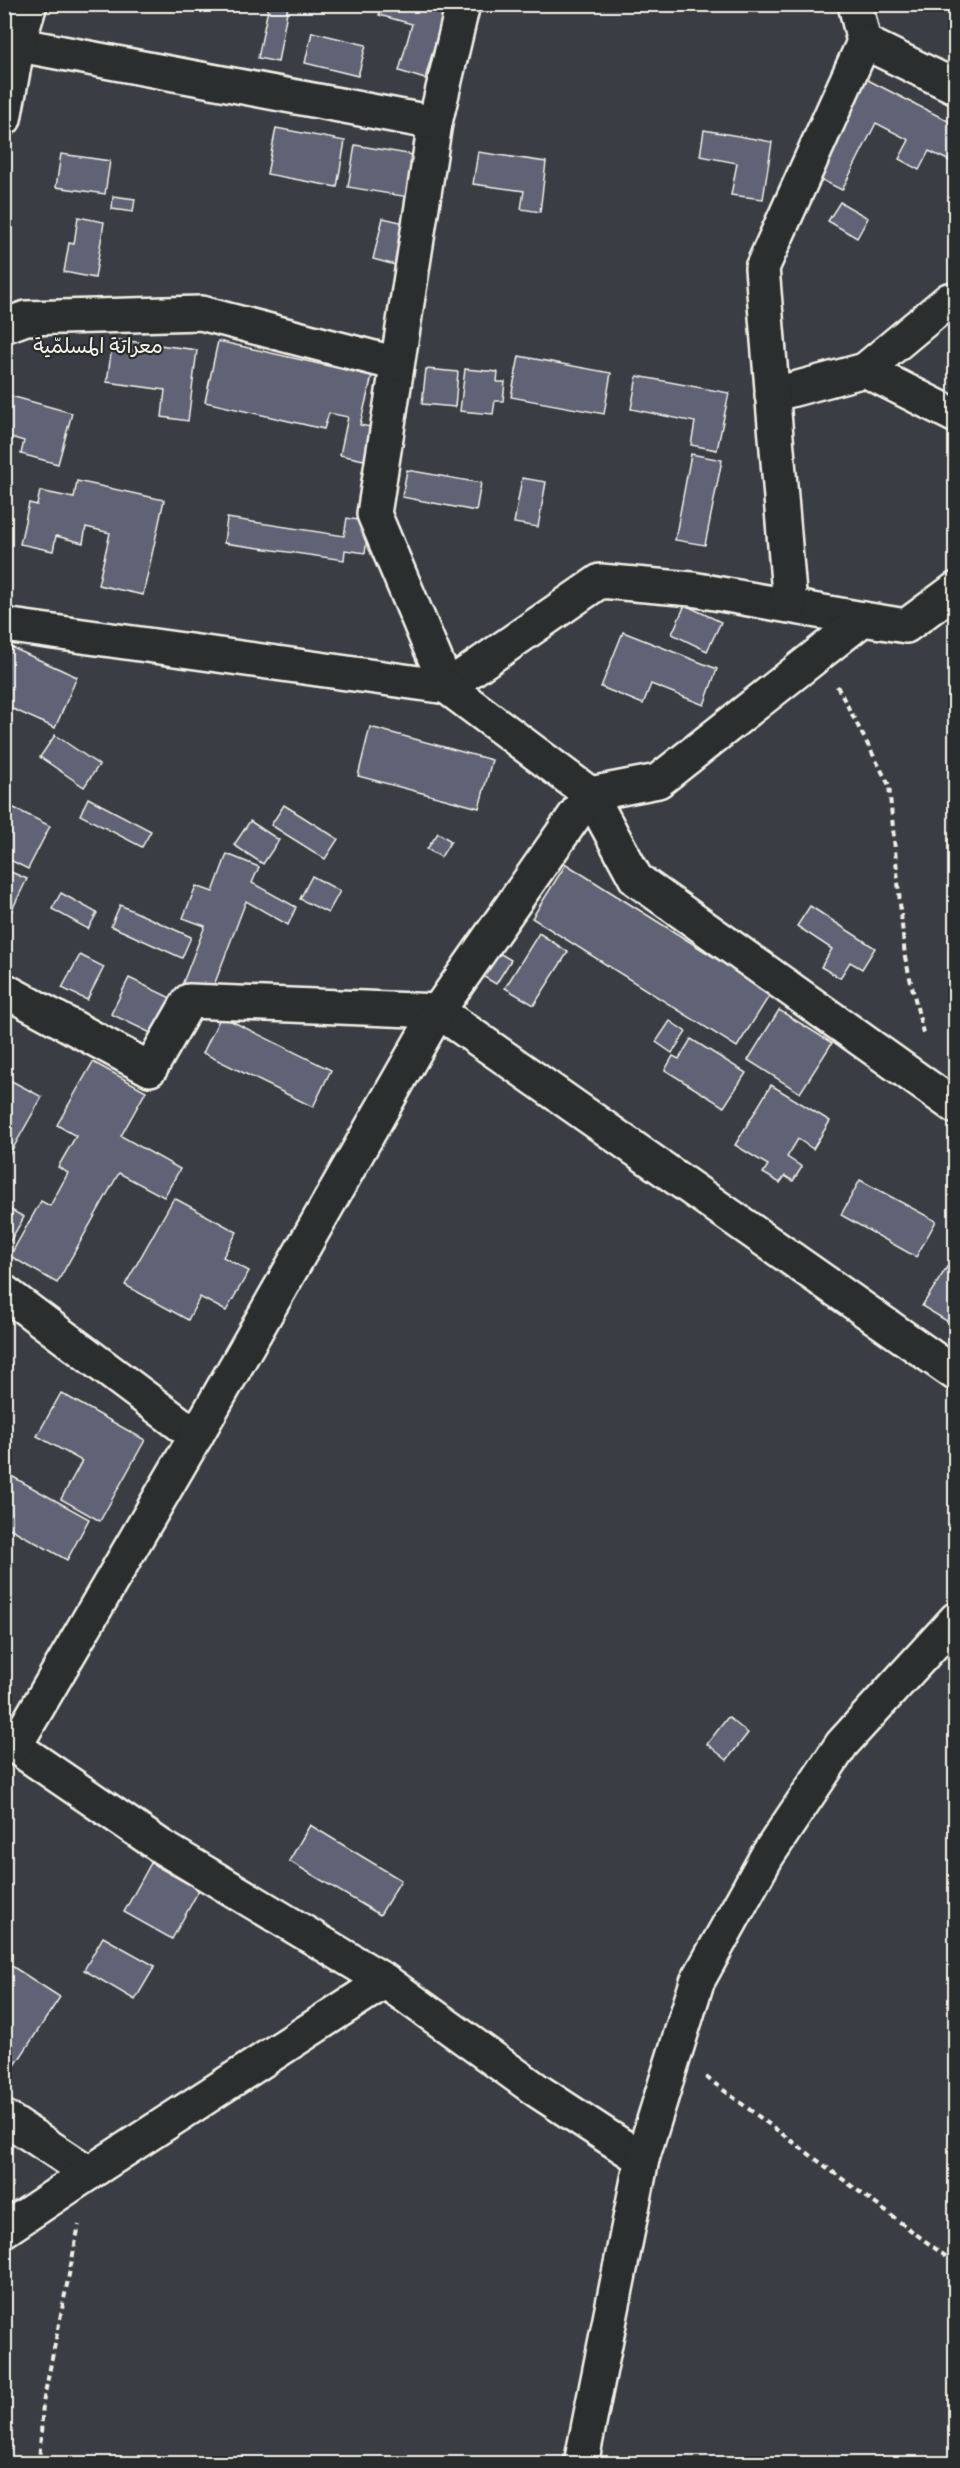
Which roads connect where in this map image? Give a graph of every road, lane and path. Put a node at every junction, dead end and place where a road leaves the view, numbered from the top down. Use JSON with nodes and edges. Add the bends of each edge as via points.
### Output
{"nodes":[{"id":1,"x":30,"y":4,"type":"edge"},
{"id":2,"x":463,"y":4,"type":"edge"},
{"id":3,"x":855,"y":4,"type":"edge"},
{"id":4,"x":864,"y":42,"type":"junction"},
{"id":5,"x":11,"y":43,"type":"edge"},
{"id":6,"x":956,"y":87,"type":"edge"},
{"id":7,"x":4,"y":119,"type":"edge"},
{"id":8,"x":435,"y":123,"type":"junction"},
{"id":9,"x":949,"y":300,"type":"dead end"},
{"id":10,"x":4,"y":326,"type":"edge"},
{"id":11,"x":397,"y":364,"type":"junction"},
{"id":12,"x":865,"y":370,"type":"junction"},
{"id":13,"x":772,"y":395,"type":"junction"},
{"id":14,"x":956,"y":416,"type":"edge"},
{"id":15,"x":956,"y":589,"type":"edge"},
{"id":16,"x":790,"y":606,"type":"junction"},
{"id":17,"x":863,"y":619,"type":"junction"},
{"id":18,"x":4,"y":625,"type":"edge"},
{"id":19,"x":820,"y":653,"type":"junction"},
{"id":20,"x":447,"y":687,"type":"junction"},
{"id":21,"x":590,"y":794,"type":"junction"},
{"id":22,"x":4,"y":990,"type":"edge"},
{"id":23,"x":438,"y":1011,"type":"junction"},
{"id":24,"x":947,"y":1100,"type":"edge"},
{"id":25,"x":4,"y":1292,"type":"edge"},
{"id":26,"x":956,"y":1374,"type":"edge"},
{"id":27,"x":196,"y":1436,"type":"junction"},
{"id":28,"x":956,"y":1619,"type":"edge"},
{"id":29,"x":10,"y":1743,"type":"edge"},
{"id":30,"x":385,"y":1981,"type":"junction"},
{"id":31,"x":674,"y":2054,"type":"junction"},
{"id":32,"x":4,"y":2117,"type":"edge"},
{"id":33,"x":642,"y":2159,"type":"junction"},
{"id":34,"x":89,"y":2173,"type":"junction"},
{"id":35,"x":4,"y":2230,"type":"edge"},
{"id":36,"x":956,"y":2264,"type":"edge"},
{"id":37,"x":39,"y":2463,"type":"edge"},
{"id":38,"x":581,"y":2463,"type":"edge"}],
"edges":[{"from":1,"to":5,"type":"street"},
{"from":2,"to":8,"type":"street"},
{"from":3,"to":4,"type":"street"},
{"from":4,"to":6,"type":"street"},
{"from":4,"to":13,"type":"street","via":[[762,268]]},
{"from":5,"to":7,"type":"street"},
{"from":5,"to":8,"type":"street"},
{"from":8,"to":11,"type":"street"},
{"from":9,"to":12,"type":"street"},
{"from":10,"to":11,"type":"street","via":[[26,318],[201,313]]},
{"from":11,"to":20,"type":"street","via":[[374,514]]},
{"from":12,"to":13,"type":"street"},
{"from":12,"to":14,"type":"street"},
{"from":13,"to":16,"type":"street"},
{"from":15,"to":17,"type":"street","via":[[906,626]]},
{"from":16,"to":17,"type":"street"},
{"from":16,"to":20,"type":"street","via":[[692,589],[600,580]]},
{"from":17,"to":19,"type":"street"},
{"from":18,"to":20,"type":"street"},
{"from":19,"to":21,"type":"street","via":[[658,781]]},
{"from":19,"to":24,"type":"path","via":[[889,785],[905,957]]},
{"from":20,"to":21,"type":"street"},
{"from":21,"to":23,"type":"street"},
{"from":21,"to":24,"type":"street","via":[[636,879]]},
{"from":22,"to":23,"type":"street","via":[[150,1069],[189,1001]]},
{"from":23,"to":26,"type":"street"},
{"from":23,"to":27,"type":"street"},
{"from":25,"to":27,"type":"street"},
{"from":27,"to":29,"type":"street"},
{"from":28,"to":31,"type":"street","via":[[842,1744],[767,1856],[697,1982]]},
{"from":29,"to":30,"type":"street","via":[[162,1848]]},
{"from":30,"to":33,"type":"street","via":[[538,2091]]},
{"from":30,"to":34,"type":"street"},
{"from":31,"to":33,"type":"street"},
{"from":31,"to":36,"type":"path"},
{"from":32,"to":34,"type":"street"},
{"from":33,"to":38,"type":"street"},
{"from":34,"to":35,"type":"street"},
{"from":34,"to":37,"type":"path","via":[[43,2403]]}]}
